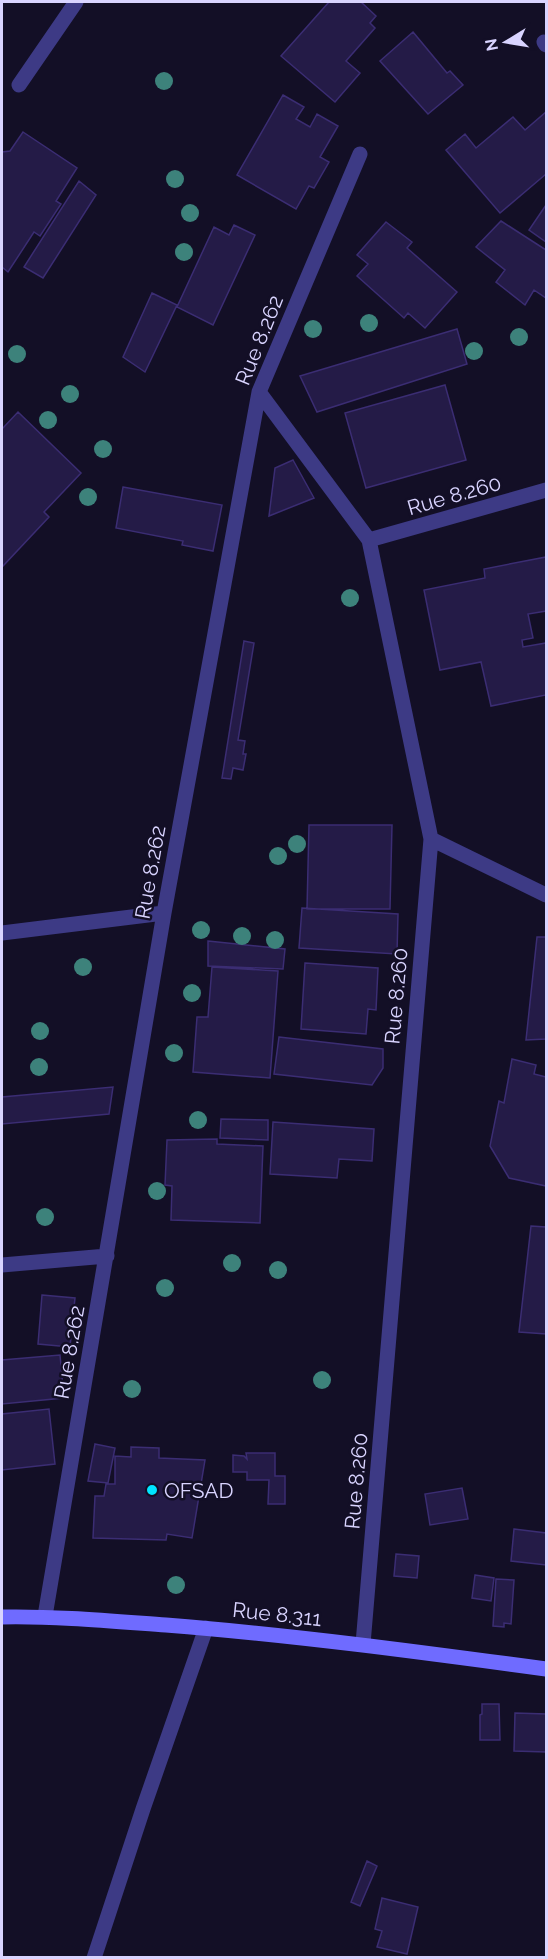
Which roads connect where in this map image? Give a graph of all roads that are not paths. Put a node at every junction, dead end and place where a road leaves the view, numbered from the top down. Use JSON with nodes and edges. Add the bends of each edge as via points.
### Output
{"nodes":[{"id":1,"x":76,"y":2,"type":"edge"},
{"id":2,"x":19,"y":85,"type":"dead end"},
{"id":3,"x":360,"y":154,"type":"dead end"},
{"id":4,"x":259,"y":392,"type":"junction"},
{"id":5,"x":546,"y":490,"type":"edge"},
{"id":6,"x":369,"y":540,"type":"junction"},
{"id":7,"x":431,"y":839,"type":"junction"},
{"id":8,"x":546,"y":896,"type":"edge"},
{"id":9,"x":164,"y":914,"type":"junction"},
{"id":10,"x":2,"y":933,"type":"edge"},
{"id":11,"x":107,"y":1256,"type":"junction"},
{"id":12,"x":2,"y":1265,"type":"edge"},
{"id":13,"x":45,"y":1616,"type":"junction"},
{"id":14,"x":2,"y":1617,"type":"edge"},
{"id":15,"x":206,"y":1628,"type":"junction"},
{"id":16,"x":363,"y":1644,"type":"junction"},
{"id":17,"x":546,"y":1669,"type":"edge"},
{"id":18,"x":94,"y":1958,"type":"edge"}],
"edges":[{"from":1,"to":2,"type":"street"},
{"from":3,"to":4,"type":"street","name":"Rue 8.262"},
{"from":4,"to":6,"type":"street"},
{"from":4,"to":9,"type":"street","name":"Rue 8.262"},
{"from":5,"to":6,"type":"street","name":"Rue 8.260"},
{"from":6,"to":7,"type":"street","name":"Rue 8.260"},
{"from":7,"to":8,"type":"street"},
{"from":7,"to":16,"type":"street","name":"Rue 8.260"},
{"from":9,"to":10,"type":"street"},
{"from":9,"to":11,"type":"street","name":"Rue 8.262"},
{"from":11,"to":12,"type":"street"},
{"from":11,"to":13,"type":"street","name":"Rue 8.262"},
{"from":13,"to":14,"type":"main road","name":"Rue 8.311"},
{"from":13,"to":15,"type":"main road","name":"Rue 8.311"},
{"from":15,"to":16,"type":"main road","name":"Rue 8.311"},
{"from":15,"to":18,"type":"street"},
{"from":16,"to":17,"type":"main road","name":"Rue 8.311"}]}
